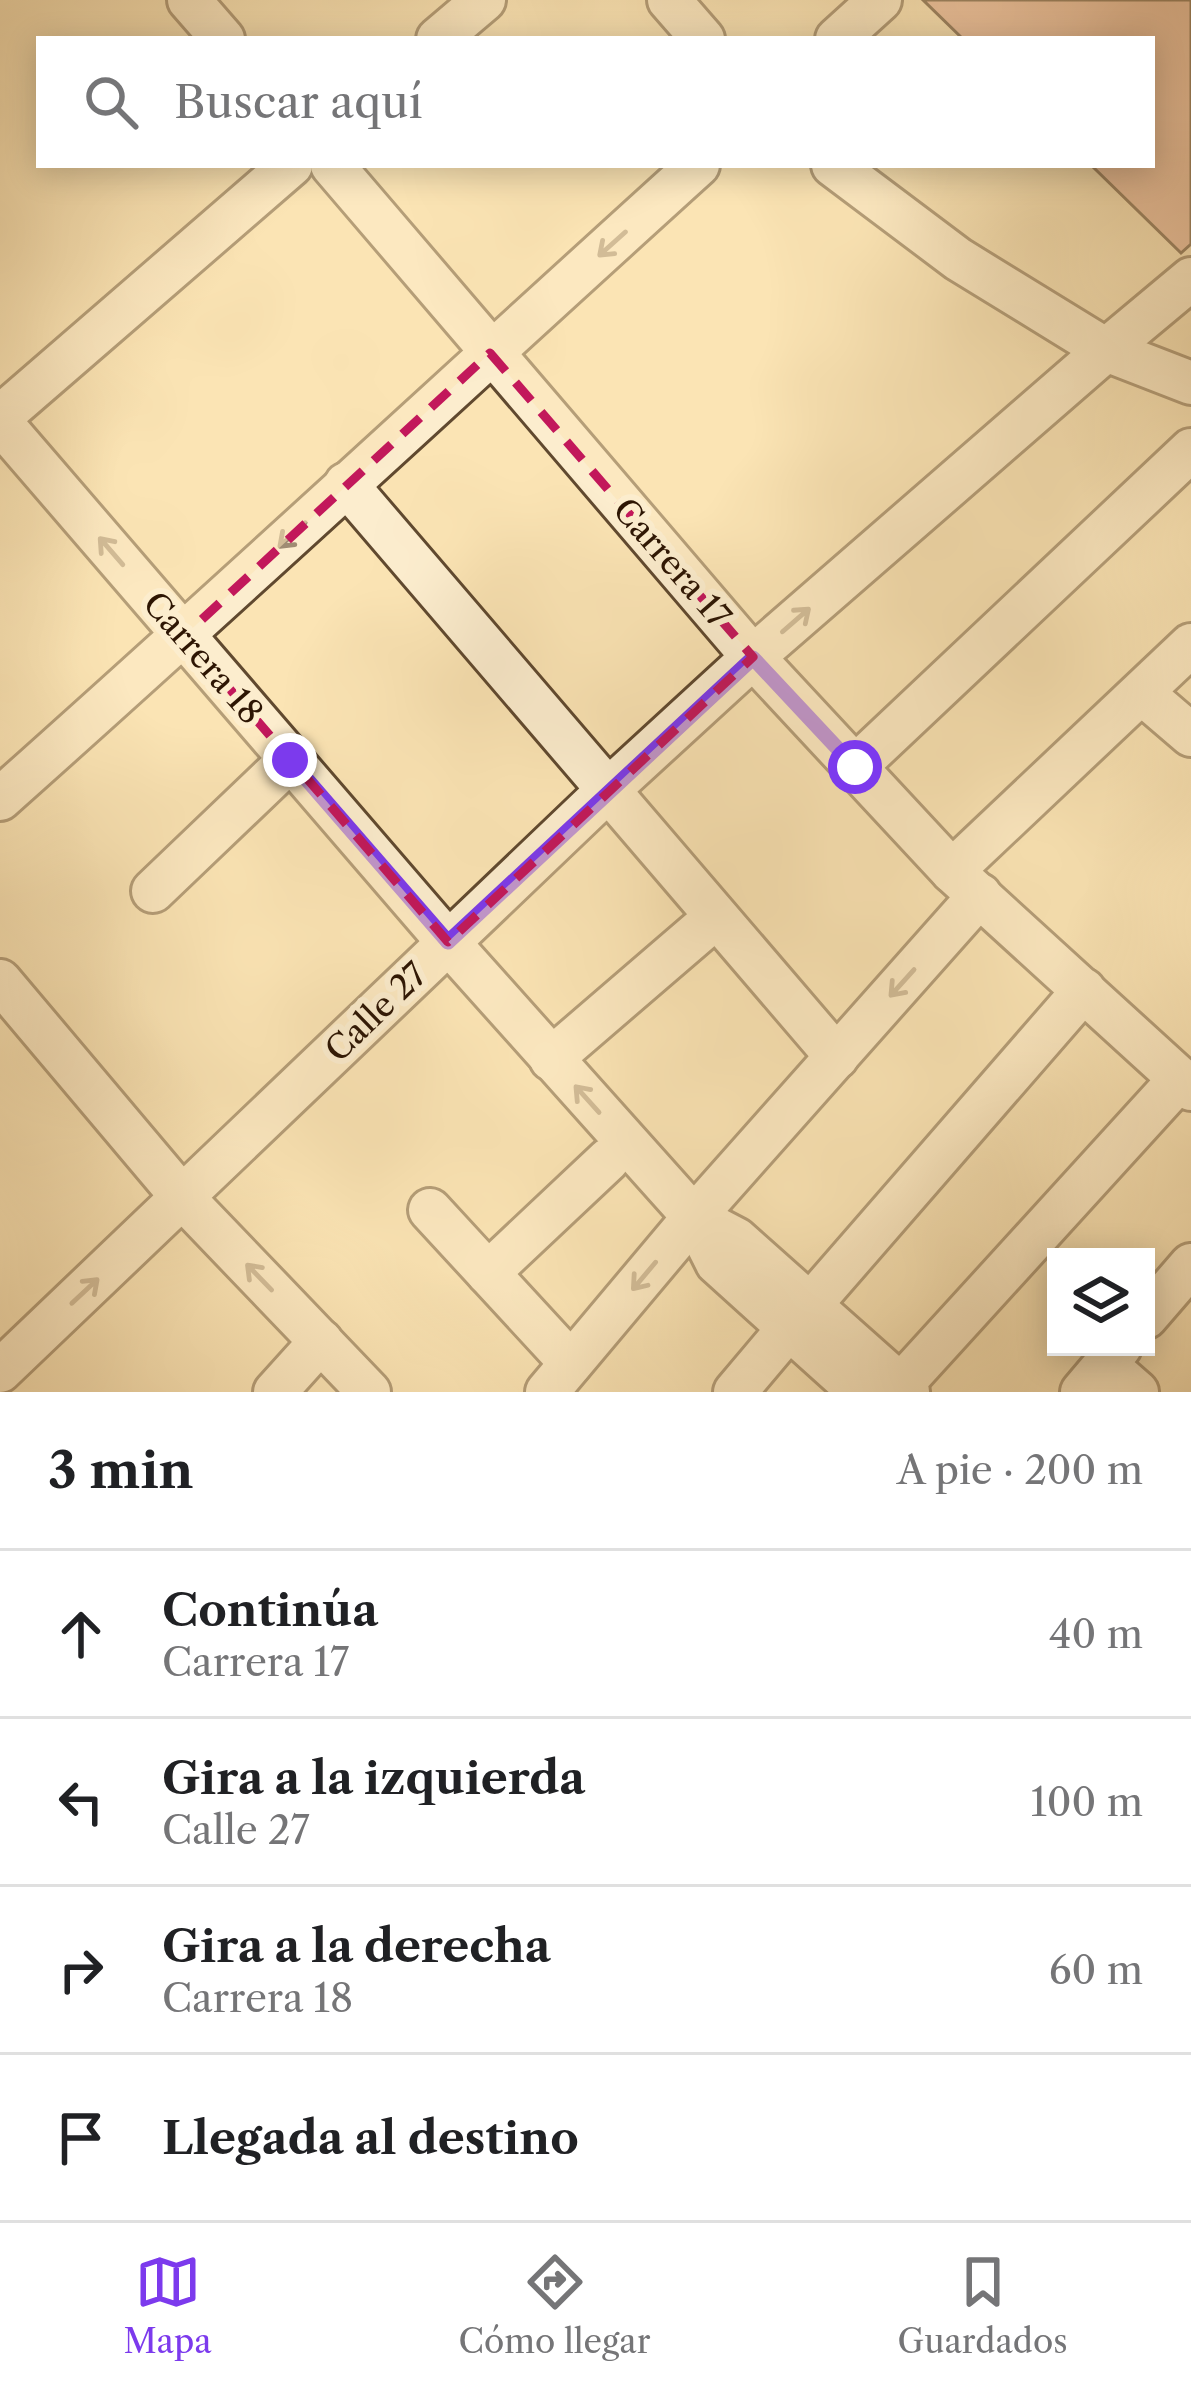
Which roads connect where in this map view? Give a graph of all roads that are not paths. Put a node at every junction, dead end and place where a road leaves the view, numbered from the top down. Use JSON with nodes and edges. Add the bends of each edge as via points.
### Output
{"nodes":[{"id":1,"x":189,"y":0,"type":"edge"},
{"id":2,"x":484,"y":0,"type":"edge"},
{"id":3,"x":669,"y":0,"type":"edge"},
{"id":4,"x":880,"y":0,"type":"edge"},
{"id":5,"x":220,"y":36,"type":"edge"},
{"id":6,"x":442,"y":36,"type":"edge"},
{"id":7,"x":700,"y":36,"type":"edge"},
{"id":8,"x":840,"y":36,"type":"edge"},
{"id":9,"x":288,"y":168,"type":"edge"},
{"id":10,"x":335,"y":168,"type":"edge"},
{"id":11,"x":695,"y":168,"type":"edge"},
{"id":12,"x":836,"y":168,"type":"edge"},
{"id":13,"x":1191,"y":279,"type":"edge"},
{"id":14,"x":1106,"y":350,"type":"junction"},
{"id":15,"x":490,"y":353,"type":"junction"},
{"id":16,"x":1191,"y":383,"type":"edge"},
{"id":17,"x":0,"y":419,"type":"edge"},
{"id":18,"x":1191,"y":450,"type":"edge"},
{"id":19,"x":346,"y":484,"type":"junction"},
{"id":20,"x":184,"y":636,"type":"junction"},
{"id":21,"x":1191,"y":645,"type":"edge"},
{"id":22,"x":753,"y":658,"type":"junction"},
{"id":23,"x":1142,"y":693,"type":"junction"},
{"id":24,"x":1191,"y":735,"type":"edge"},
{"id":25,"x":290,"y":760,"type":"junction"},
{"id":26,"x":855,"y":767,"type":"junction"},
{"id":27,"x":607,"y":791,"type":"junction"},
{"id":28,"x":0,"y":799,"type":"edge"},
{"id":29,"x":966,"y":883,"type":"junction"},
{"id":30,"x":153,"y":891,"type":"dead end"},
{"id":31,"x":716,"y":917,"type":"junction"},
{"id":32,"x":448,"y":942,"type":"junction"},
{"id":33,"x":0,"y":980,"type":"edge"},
{"id":34,"x":1084,"y":990,"type":"junction"},
{"id":35,"x":837,"y":1057,"type":"junction"},
{"id":36,"x":551,"y":1059,"type":"junction"},
{"id":37,"x":1185,"y":1084,"type":"edge"},
{"id":38,"x":608,"y":1160,"type":"dead end"},
{"id":39,"x":183,"y":1198,"type":"junction"},
{"id":40,"x":430,"y":1210,"type":"dead end"},
{"id":41,"x":694,"y":1216,"type":"junction"},
{"id":42,"x":1189,"y":1270,"type":"edge"},
{"id":43,"x":488,"y":1273,"type":"junction"},
{"id":44,"x":1155,"y":1307,"type":"edge"},
{"id":45,"x":799,"y":1316,"type":"junction"},
{"id":46,"x":321,"y":1341,"type":"junction"},
{"id":47,"x":0,"y":1371,"type":"edge"},
{"id":48,"x":559,"y":1378,"type":"edge"},
{"id":49,"x":890,"y":1390,"type":"edge"},
{"id":50,"x":275,"y":1392,"type":"edge"},
{"id":51,"x":369,"y":1392,"type":"edge"},
{"id":52,"x":735,"y":1392,"type":"edge"}],
"edges":[{"from":1,"to":5,"type":"street"},
{"from":2,"to":6,"type":"street"},
{"from":3,"to":7,"type":"street"},
{"from":4,"to":8,"type":"street"},
{"from":9,"to":17,"type":"street"},
{"from":10,"to":15,"type":"street","name":"Carrera 17"},
{"from":11,"to":15,"type":"street","one_way":true},
{"from":12,"to":14,"type":"street","via":[[958,259]]},
{"from":13,"to":14,"type":"street","name":"Calle 27"},
{"from":14,"to":16,"type":"street"},
{"from":22,"to":14,"type":"street","name":"Calle 27","one_way":true},
{"from":15,"to":19,"type":"street"},
{"from":15,"to":22,"type":"street","name":"Carrera 17"},
{"from":20,"to":17,"type":"street","name":"Carrera 18","one_way":true},
{"from":18,"to":26,"type":"street"},
{"from":19,"to":20,"type":"street","one_way":true},
{"from":19,"to":27,"type":"street"},
{"from":20,"to":25,"type":"street","name":"Carrera 18"},
{"from":20,"to":28,"type":"street"},
{"from":21,"to":23,"type":"street"},
{"from":22,"to":26,"type":"street","name":"Carrera 17"},
{"from":22,"to":27,"type":"street","name":"Calle 27"},
{"from":23,"to":24,"type":"street"},
{"from":23,"to":29,"type":"street"},
{"from":25,"to":30,"type":"street"},
{"from":25,"to":32,"type":"street","name":"Carrera 18"},
{"from":26,"to":29,"type":"street","name":"Carrera 17"},
{"from":27,"to":31,"type":"street"},
{"from":27,"to":32,"type":"street","name":"Calle 27"},
{"from":29,"to":34,"type":"street","name":"Carrera 17"},
{"from":29,"to":35,"type":"street","one_way":true},
{"from":31,"to":35,"type":"street"},
{"from":31,"to":36,"type":"street"},
{"from":32,"to":36,"type":"street","name":"Carrera 18"},
{"from":32,"to":39,"type":"street","name":"Calle 27"},
{"from":33,"to":39,"type":"street"},
{"from":34,"to":37,"type":"street","name":"Carrera 17"},
{"from":34,"to":45,"type":"street"},
{"from":35,"to":41,"type":"street"},
{"from":41,"to":36,"type":"street","name":"Carrera 18","one_way":true},
{"from":37,"to":49,"type":"street"},
{"from":38,"to":43,"type":"street"},
{"from":46,"to":39,"type":"street","one_way":true},
{"from":47,"to":39,"type":"street","name":"Calle 27","one_way":true},
{"from":40,"to":43,"type":"street"},
{"from":41,"to":45,"type":"street","name":"Carrera 18","via":[[717,1263]]},
{"from":41,"to":48,"type":"street","one_way":true},
{"from":42,"to":44,"type":"street"},
{"from":43,"to":48,"type":"street"},
{"from":45,"to":49,"type":"street","name":"Carrera 18"},
{"from":45,"to":52,"type":"street"},
{"from":46,"to":50,"type":"street"},
{"from":46,"to":51,"type":"street"}]}
